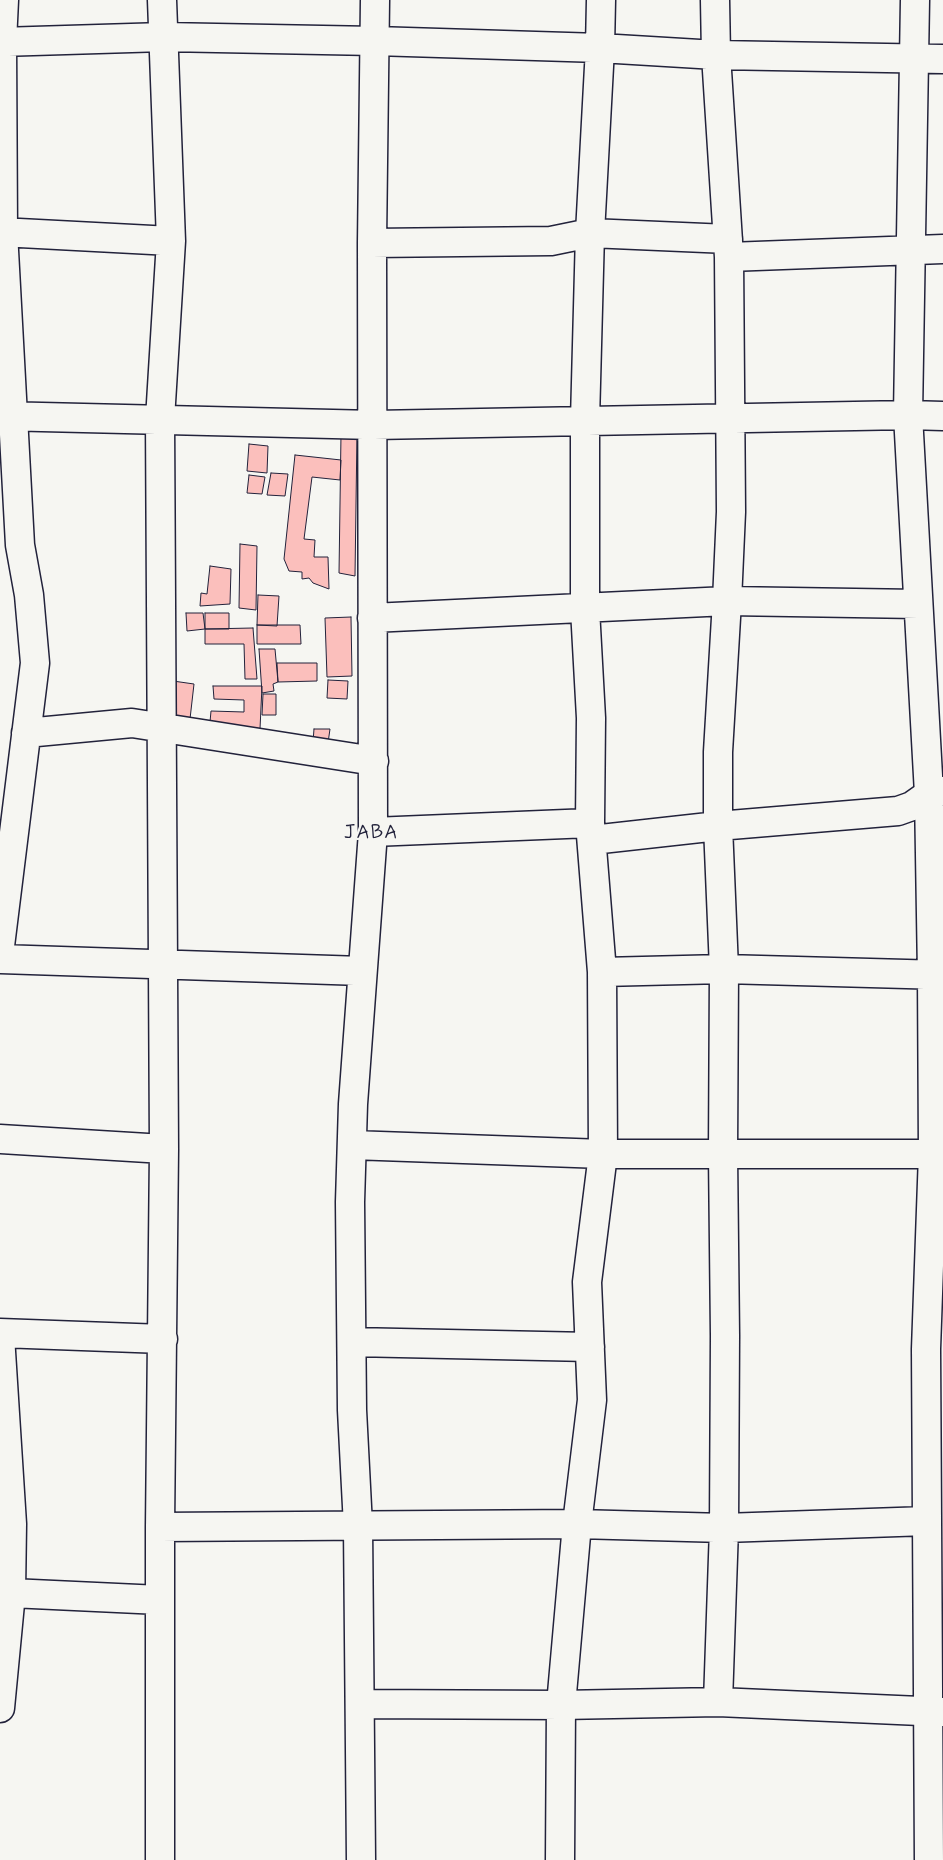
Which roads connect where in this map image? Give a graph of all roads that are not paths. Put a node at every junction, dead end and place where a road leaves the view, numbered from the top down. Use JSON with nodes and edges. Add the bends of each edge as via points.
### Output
{"nodes":[{"id":1,"x":4,"y":0,"type":"edge"},
{"id":2,"x":162,"y":0,"type":"edge"},
{"id":3,"x":375,"y":0,"type":"edge"},
{"id":4,"x":601,"y":0,"type":"edge"},
{"id":5,"x":715,"y":0,"type":"edge"},
{"id":6,"x":915,"y":0,"type":"edge"},
{"id":7,"x":164,"y":37,"type":"junction"},
{"id":8,"x":374,"y":41,"type":"junction"},
{"id":9,"x":1,"y":42,"type":"edge"},
{"id":10,"x":600,"y":48,"type":"junction"},
{"id":11,"x":716,"y":55,"type":"junction"},
{"id":12,"x":915,"y":58,"type":"junction"},
{"id":13,"x":943,"y":58,"type":"edge"},
{"id":14,"x":1,"y":232,"type":"edge"},
{"id":15,"x":590,"y":233,"type":"junction"},
{"id":16,"x":171,"y":241,"type":"junction"},
{"id":17,"x":372,"y":243,"type":"junction"},
{"id":18,"x":729,"y":248,"type":"junction"},
{"id":19,"x":943,"y":249,"type":"edge"},
{"id":20,"x":911,"y":251,"type":"junction"},
{"id":21,"x":908,"y":415,"type":"junction"},
{"id":22,"x":6,"y":416,"type":"edge"},
{"id":23,"x":943,"y":416,"type":"edge"},
{"id":24,"x":730,"y":418,"type":"junction"},
{"id":25,"x":160,"y":419,"type":"junction"},
{"id":26,"x":585,"y":420,"type":"junction"},
{"id":27,"x":374,"y":425,"type":"junction"},
{"id":28,"x":728,"y":601,"type":"junction"},
{"id":29,"x":918,"y":604,"type":"junction"},
{"id":30,"x":585,"y":609,"type":"junction"},
{"id":31,"x":372,"y":618,"type":"junction"},
{"id":32,"x":162,"y":728,"type":"junction"},
{"id":33,"x":26,"y":733,"type":"junction"},
{"id":34,"x":374,"y":761,"type":"junction"},
{"id":35,"x":936,"y":793,"type":"edge"},
{"id":36,"x":718,"y":826,"type":"junction"},
{"id":37,"x":591,"y":831,"type":"junction"},
{"id":38,"x":373,"y":832,"type":"junction"},
{"id":39,"x":0,"y":946,"type":"edge"},
{"id":40,"x":0,"y":959,"type":"edge"},
{"id":41,"x":163,"y":964,"type":"junction"},
{"id":42,"x":724,"y":969,"type":"junction"},
{"id":43,"x":362,"y":971,"type":"junction"},
{"id":44,"x":602,"y":972,"type":"junction"},
{"id":45,"x":938,"y":975,"type":"edge"},
{"id":46,"x":0,"y":1139,"type":"edge"},
{"id":47,"x":352,"y":1145,"type":"junction"},
{"id":48,"x":164,"y":1148,"type":"junction"},
{"id":49,"x":603,"y":1154,"type":"junction"},
{"id":50,"x":723,"y":1154,"type":"junction"},
{"id":51,"x":938,"y":1154,"type":"edge"},
{"id":52,"x":0,"y":1335,"type":"edge"},
{"id":53,"x":162,"y":1339,"type":"junction"},
{"id":54,"x":352,"y":1342,"type":"junction"},
{"id":55,"x":590,"y":1347,"type":"junction"},
{"id":56,"x":927,"y":1521,"type":"junction"},
{"id":57,"x":6,"y":1523,"type":"edge"},
{"id":58,"x":577,"y":1524,"type":"junction"},
{"id":59,"x":160,"y":1526,"type":"junction"},
{"id":60,"x":358,"y":1526,"type":"junction"},
{"id":61,"x":724,"y":1528,"type":"junction"},
{"id":62,"x":11,"y":1594,"type":"junction"},
{"id":63,"x":160,"y":1600,"type":"junction"},
{"id":64,"x":718,"y":1702,"type":"junction"},
{"id":65,"x":360,"y":1704,"type":"junction"},
{"id":66,"x":561,"y":1705,"type":"junction"},
{"id":67,"x":0,"y":1708,"type":"edge"},
{"id":68,"x":936,"y":1712,"type":"edge"},
{"id":69,"x":160,"y":1860,"type":"edge"},
{"id":70,"x":361,"y":1860,"type":"edge"},
{"id":71,"x":560,"y":1860,"type":"edge"},
{"id":72,"x":929,"y":1860,"type":"edge"}],
"edges":[{"from":1,"to":9,"type":"street"},
{"from":2,"to":7,"type":"street"},
{"from":3,"to":8,"type":"street"},
{"from":4,"to":10,"type":"street"},
{"from":5,"to":11,"type":"street"},
{"from":6,"to":12,"type":"street"},
{"from":7,"to":8,"type":"street"},
{"from":7,"to":9,"type":"street"},
{"from":7,"to":16,"type":"street"},
{"from":8,"to":10,"type":"street"},
{"from":8,"to":17,"type":"street"},
{"from":9,"to":14,"type":"street"},
{"from":10,"to":11,"type":"street"},
{"from":10,"to":15,"type":"street"},
{"from":11,"to":12,"type":"street"},
{"from":11,"to":18,"type":"street"},
{"from":12,"to":13,"type":"street"},
{"from":12,"to":20,"type":"street"},
{"from":14,"to":16,"type":"street"},
{"from":14,"to":22,"type":"street"},
{"from":15,"to":17,"type":"street","via":[[551,241]]},
{"from":15,"to":18,"type":"street"},
{"from":15,"to":26,"type":"street"},
{"from":16,"to":25,"type":"street"},
{"from":17,"to":27,"type":"street"},
{"from":18,"to":20,"type":"street"},
{"from":18,"to":24,"type":"street"},
{"from":19,"to":20,"type":"street"},
{"from":20,"to":21,"type":"street"},
{"from":21,"to":23,"type":"street"},
{"from":21,"to":24,"type":"street"},
{"from":21,"to":29,"type":"street"},
{"from":22,"to":25,"type":"street"},
{"from":22,"to":33,"type":"street","via":[[35,663]]},
{"from":24,"to":26,"type":"street"},
{"from":24,"to":28,"type":"street"},
{"from":25,"to":27,"type":"street"},
{"from":25,"to":32,"type":"street"},
{"from":26,"to":27,"type":"street"},
{"from":26,"to":30,"type":"street"},
{"from":27,"to":31,"type":"street"},
{"from":28,"to":29,"type":"street"},
{"from":28,"to":30,"type":"street"},
{"from":28,"to":36,"type":"street","via":[[718,752]]},
{"from":29,"to":35,"type":"street"},
{"from":30,"to":31,"type":"street"},
{"from":30,"to":37,"type":"street","via":[[591,718]]},
{"from":31,"to":34,"type":"street"},
{"from":32,"to":33,"type":"street","via":[[132,724]]},
{"from":32,"to":34,"type":"street"},
{"from":32,"to":41,"type":"street"},
{"from":33,"to":39,"type":"street"},
{"from":34,"to":38,"type":"street"},
{"from":35,"to":36,"type":"street","via":[[898,811]]},
{"from":35,"to":45,"type":"street"},
{"from":36,"to":37,"type":"street"},
{"from":36,"to":42,"type":"street"},
{"from":37,"to":38,"type":"street"},
{"from":37,"to":44,"type":"street"},
{"from":38,"to":43,"type":"street"},
{"from":40,"to":41,"type":"street"},
{"from":41,"to":43,"type":"street"},
{"from":41,"to":48,"type":"street"},
{"from":42,"to":44,"type":"street"},
{"from":42,"to":45,"type":"street"},
{"from":42,"to":50,"type":"street"},
{"from":43,"to":47,"type":"street"},
{"from":44,"to":49,"type":"street"},
{"from":45,"to":51,"type":"street"},
{"from":46,"to":48,"type":"street"},
{"from":47,"to":49,"type":"street"},
{"from":47,"to":54,"type":"street"},
{"from":48,"to":53,"type":"street"},
{"from":49,"to":50,"type":"street"},
{"from":49,"to":55,"type":"street","via":[[587,1282]]},
{"from":50,"to":51,"type":"street"},
{"from":50,"to":61,"type":"street"},
{"from":51,"to":56,"type":"street","via":[[926,1349]]},
{"from":52,"to":53,"type":"street"},
{"from":52,"to":57,"type":"street"},
{"from":53,"to":59,"type":"street"},
{"from":54,"to":55,"type":"street"},
{"from":54,"to":60,"type":"street"},
{"from":55,"to":58,"type":"street","via":[[592,1400]]},
{"from":56,"to":61,"type":"street"},
{"from":56,"to":68,"type":"street"},
{"from":57,"to":62,"type":"street"},
{"from":58,"to":60,"type":"street"},
{"from":58,"to":61,"type":"street"},
{"from":58,"to":66,"type":"street"},
{"from":59,"to":60,"type":"street"},
{"from":59,"to":63,"type":"street"},
{"from":60,"to":65,"type":"street"},
{"from":61,"to":64,"type":"street"},
{"from":62,"to":63,"type":"street"},
{"from":62,"to":67,"type":"street"},
{"from":63,"to":69,"type":"street"},
{"from":64,"to":66,"type":"street"},
{"from":64,"to":68,"type":"street"},
{"from":65,"to":66,"type":"street"},
{"from":65,"to":70,"type":"street"},
{"from":66,"to":71,"type":"street"},
{"from":68,"to":72,"type":"street"}]}
